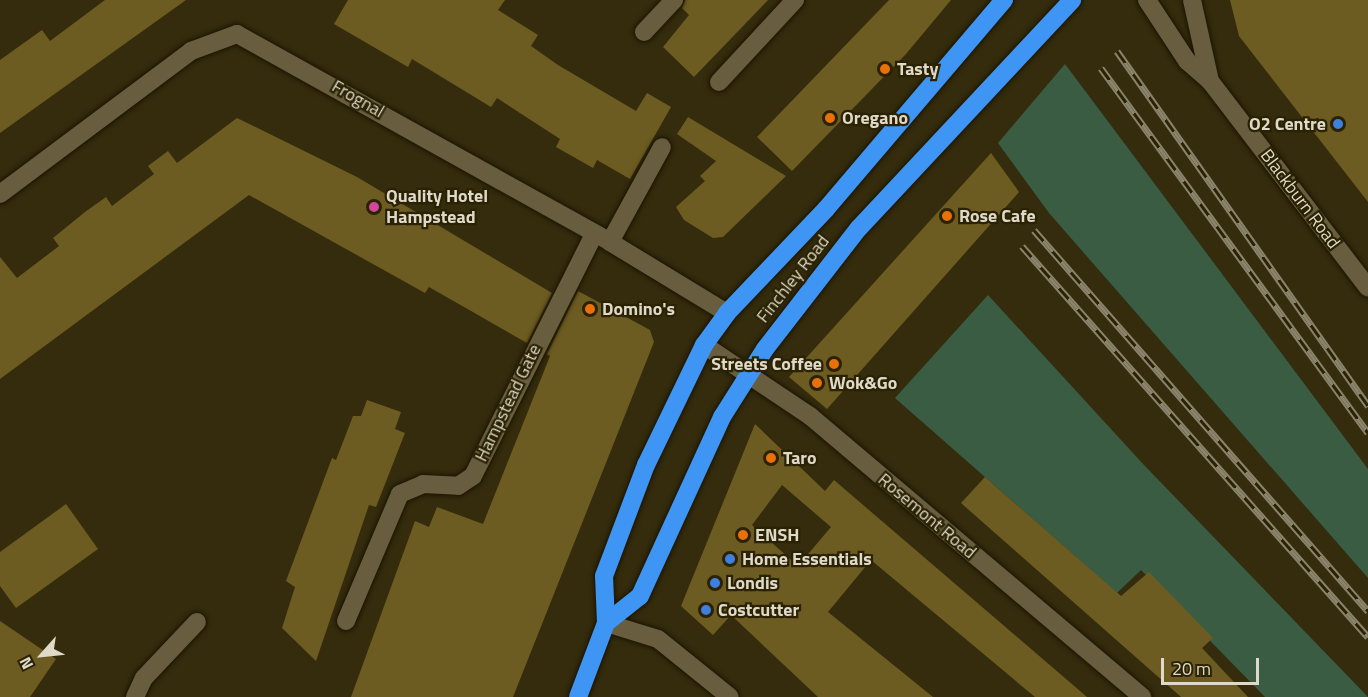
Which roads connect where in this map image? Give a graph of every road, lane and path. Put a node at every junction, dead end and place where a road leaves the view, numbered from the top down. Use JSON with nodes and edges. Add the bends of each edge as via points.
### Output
{"nodes":[{"id":1,"x":674,"y":0,"type":"edge"},
{"id":2,"x":795,"y":0,"type":"edge"},
{"id":3,"x":1004,"y":0,"type":"edge"},
{"id":4,"x":1072,"y":0,"type":"edge"},
{"id":5,"x":1148,"y":0,"type":"edge"},
{"id":6,"x":1191,"y":4,"type":"edge"},
{"id":7,"x":644,"y":32,"type":"dead end"},
{"id":8,"x":1210,"y":81,"type":"junction"},
{"id":9,"x":719,"y":82,"type":"dead end"},
{"id":10,"x":662,"y":147,"type":"dead end"},
{"id":11,"x":0,"y":194,"type":"edge"},
{"id":12,"x":602,"y":238,"type":"junction"},
{"id":13,"x":1368,"y":288,"type":"edge"},
{"id":14,"x":727,"y":313,"type":"junction"},
{"id":15,"x":704,"y":345,"type":"junction"},
{"id":16,"x":747,"y":374,"type":"junction"},
{"id":17,"x":346,"y":621,"type":"dead end"},
{"id":18,"x":197,"y":622,"type":"dead end"},
{"id":19,"x":606,"y":623,"type":"junction"},
{"id":20,"x":135,"y":697,"type":"edge"},
{"id":21,"x":578,"y":697,"type":"edge"},
{"id":22,"x":730,"y":697,"type":"edge"},
{"id":23,"x":1143,"y":697,"type":"edge"}],
"edges":[{"from":1,"to":7,"type":"street"},
{"from":2,"to":9,"type":"street"},
{"from":3,"to":14,"type":"highway","name":"Finchley Road","via":[[826,209]]},
{"from":4,"to":16,"type":"highway","name":"Finchley Road","via":[[859,228]]},
{"from":5,"to":8,"type":"street","name":"Blackburn Road","via":[[1187,61]]},
{"from":6,"to":8,"type":"street","name":"Blackburn Road"},
{"from":8,"to":13,"type":"street","name":"Blackburn Road"},
{"from":10,"to":12,"type":"street","name":"Hampstead Gate"},
{"from":11,"to":12,"type":"street","name":"Frognal","via":[[191,51],[237,34]]},
{"from":12,"to":14,"type":"street","name":"Frognal"},
{"from":12,"to":17,"type":"street","name":"Hampstead Gate","via":[[473,476],[458,486],[423,484],[400,494]]},
{"from":14,"to":15,"type":"highway","name":"Finchley Road"},
{"from":15,"to":16,"type":"street","name":"Rosemont Road"},
{"from":15,"to":19,"type":"highway","name":"Finchley Road","via":[[646,465],[604,576]]},
{"from":16,"to":19,"type":"highway","name":"Finchley Road","via":[[722,417],[640,596]]},
{"from":16,"to":23,"type":"street","name":"Rosemont Road","via":[[810,416]]},
{"from":18,"to":20,"type":"street","via":[[144,678]]},
{"from":19,"to":21,"type":"highway","name":"Finchley Road"},
{"from":19,"to":22,"type":"street","via":[[658,639]]}]}
